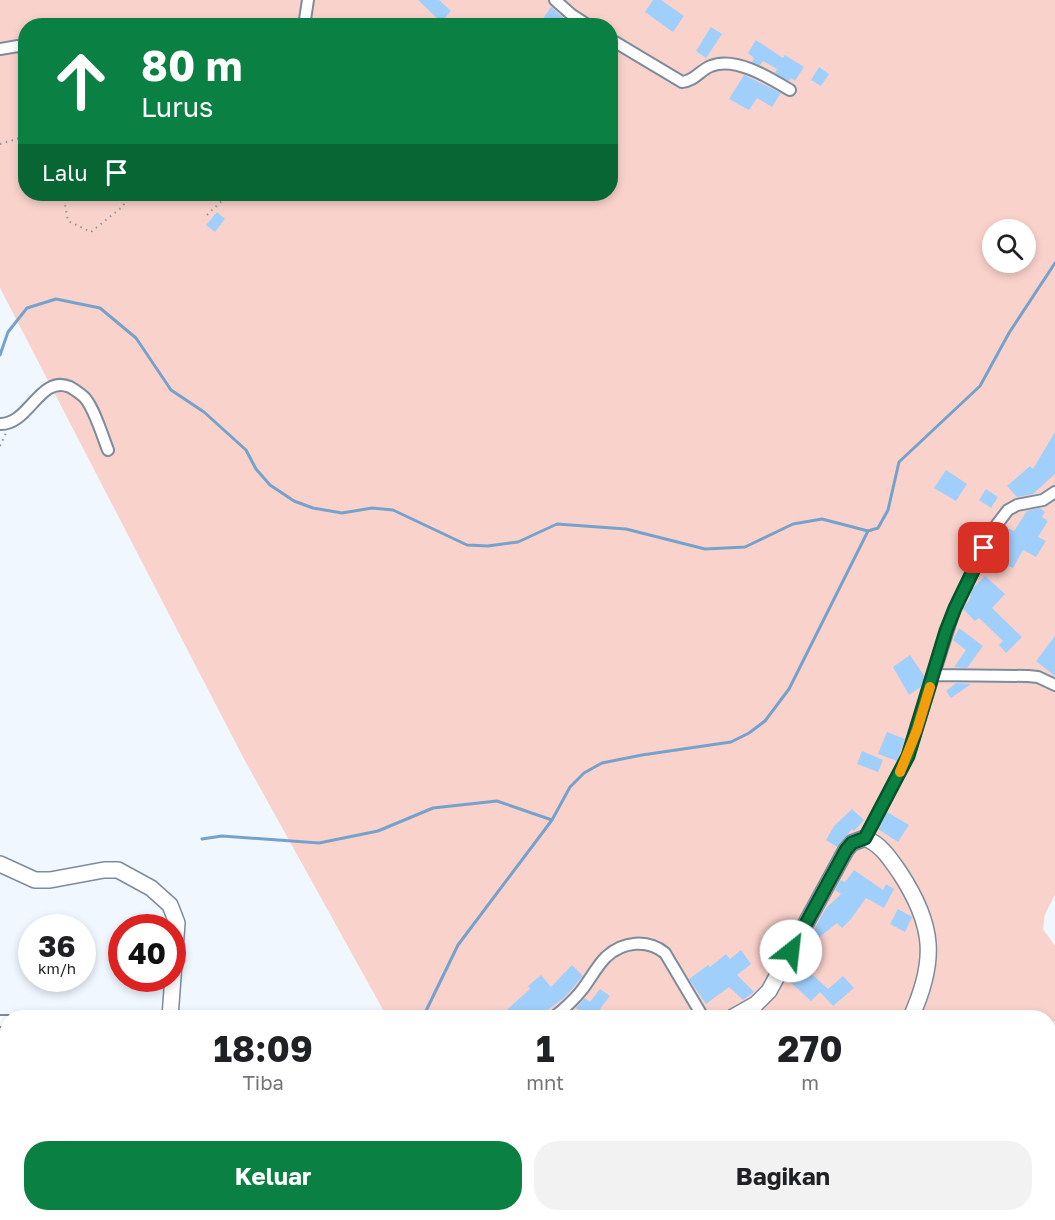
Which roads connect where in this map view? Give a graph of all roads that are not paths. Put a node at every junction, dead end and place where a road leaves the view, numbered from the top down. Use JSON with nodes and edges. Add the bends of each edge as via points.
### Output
{"nodes":[{"id":1,"x":308,"y":0,"type":"edge"},
{"id":2,"x":555,"y":0,"type":"edge"},
{"id":3,"x":305,"y":18,"type":"edge"},
{"id":4,"x":577,"y":18,"type":"edge"},
{"id":5,"x":618,"y":44,"type":"edge"},
{"id":6,"x":18,"y":46,"type":"edge"},
{"id":7,"x":0,"y":49,"type":"edge"},
{"id":8,"x":790,"y":90,"type":"dead end"},
{"id":9,"x":4,"y":424,"type":"edge"},
{"id":10,"x":108,"y":450,"type":"dead end"},
{"id":11,"x":1055,"y":492,"type":"edge"},
{"id":12,"x":933,"y":675,"type":"junction"},
{"id":13,"x":1055,"y":685,"type":"edge"},
{"id":14,"x":865,"y":838,"type":"junction"},
{"id":15,"x":0,"y":864,"type":"edge"},
{"id":16,"x":171,"y":1010,"type":"edge"},
{"id":17,"x":562,"y":1010,"type":"edge"},
{"id":18,"x":699,"y":1010,"type":"edge"},
{"id":19,"x":745,"y":1010,"type":"edge"},
{"id":20,"x":914,"y":1010,"type":"edge"}],
"edges":[{"from":1,"to":3,"type":"street"},
{"from":2,"to":4,"type":"street"},
{"from":5,"to":8,"type":"street","via":[[682,82],[693,79],[709,66],[735,65],[756,71]]},
{"from":6,"to":7,"type":"street"},
{"from":9,"to":10,"type":"street","via":[[15,422],[51,386],[61,384],[85,398]]},
{"from":11,"to":12,"type":"street","via":[[1043,500],[1017,505],[1001,516],[955,608]]},
{"from":12,"to":13,"type":"street","via":[[1028,676]]},
{"from":12,"to":14,"type":"street","via":[[908,756]]},
{"from":14,"to":19,"type":"street","via":[[846,850],[769,991]]},
{"from":14,"to":20,"type":"street","via":[[891,860],[926,924],[928,969]]},
{"from":15,"to":16,"type":"street","via":[[35,880],[118,870],[151,888],[170,905],[177,923]]},
{"from":17,"to":18,"type":"street","via":[[608,956],[636,943],[657,946],[665,953]]}]}
